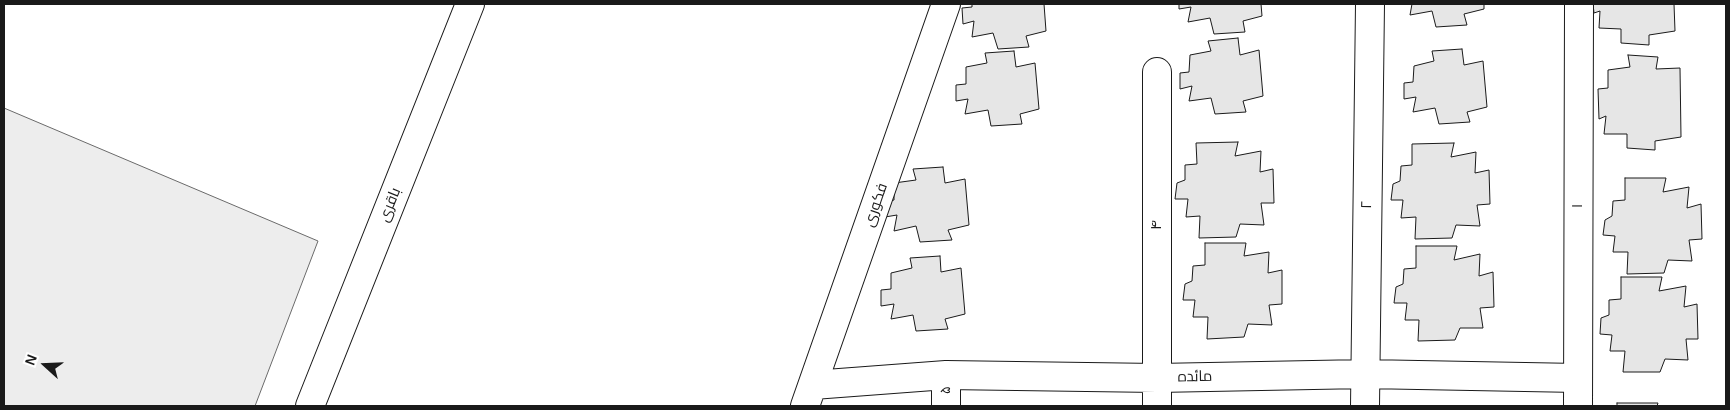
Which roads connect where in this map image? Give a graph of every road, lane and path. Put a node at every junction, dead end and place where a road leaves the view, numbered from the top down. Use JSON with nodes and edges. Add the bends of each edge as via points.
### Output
{"nodes":[{"id":1,"x":470,"y":4,"type":"edge"},
{"id":2,"x":946,"y":4,"type":"edge"},
{"id":3,"x":1370,"y":4,"type":"edge"},
{"id":4,"x":1579,"y":6,"type":"dead end"},
{"id":5,"x":1157,"y":72,"type":"dead end"},
{"id":6,"x":1365,"y":374,"type":"junction"},
{"id":7,"x":946,"y":375,"type":"junction"},
{"id":8,"x":1157,"y":378,"type":"junction"},
{"id":9,"x":1578,"y":378,"type":"junction"},
{"id":10,"x":809,"y":396,"type":"edge"},
{"id":11,"x":310,"y":406,"type":"edge"},
{"id":12,"x":946,"y":406,"type":"edge"},
{"id":13,"x":1157,"y":406,"type":"edge"},
{"id":14,"x":1365,"y":406,"type":"edge"},
{"id":15,"x":1578,"y":406,"type":"edge"}],
"edges":[{"from":1,"to":11,"type":"street","name":"باقری"},
{"from":2,"to":10,"type":"street","name":"فکوری"},
{"from":3,"to":6,"type":"street","name":"۲"},
{"from":4,"to":9,"type":"street","name":"۱"},
{"from":5,"to":8,"type":"street","name":"۴"},
{"from":6,"to":8,"type":"street","name":"مائده"},
{"from":6,"to":9,"type":"street","name":"مائده"},
{"from":6,"to":14,"type":"street","name":"۲"},
{"from":7,"to":8,"type":"street","name":"مائده"},
{"from":7,"to":10,"type":"street","name":"مائده"},
{"from":7,"to":12,"type":"street","name":"۵"},
{"from":8,"to":13,"type":"street","name":"۴"},
{"from":9,"to":15,"type":"street","name":"۱"}]}
